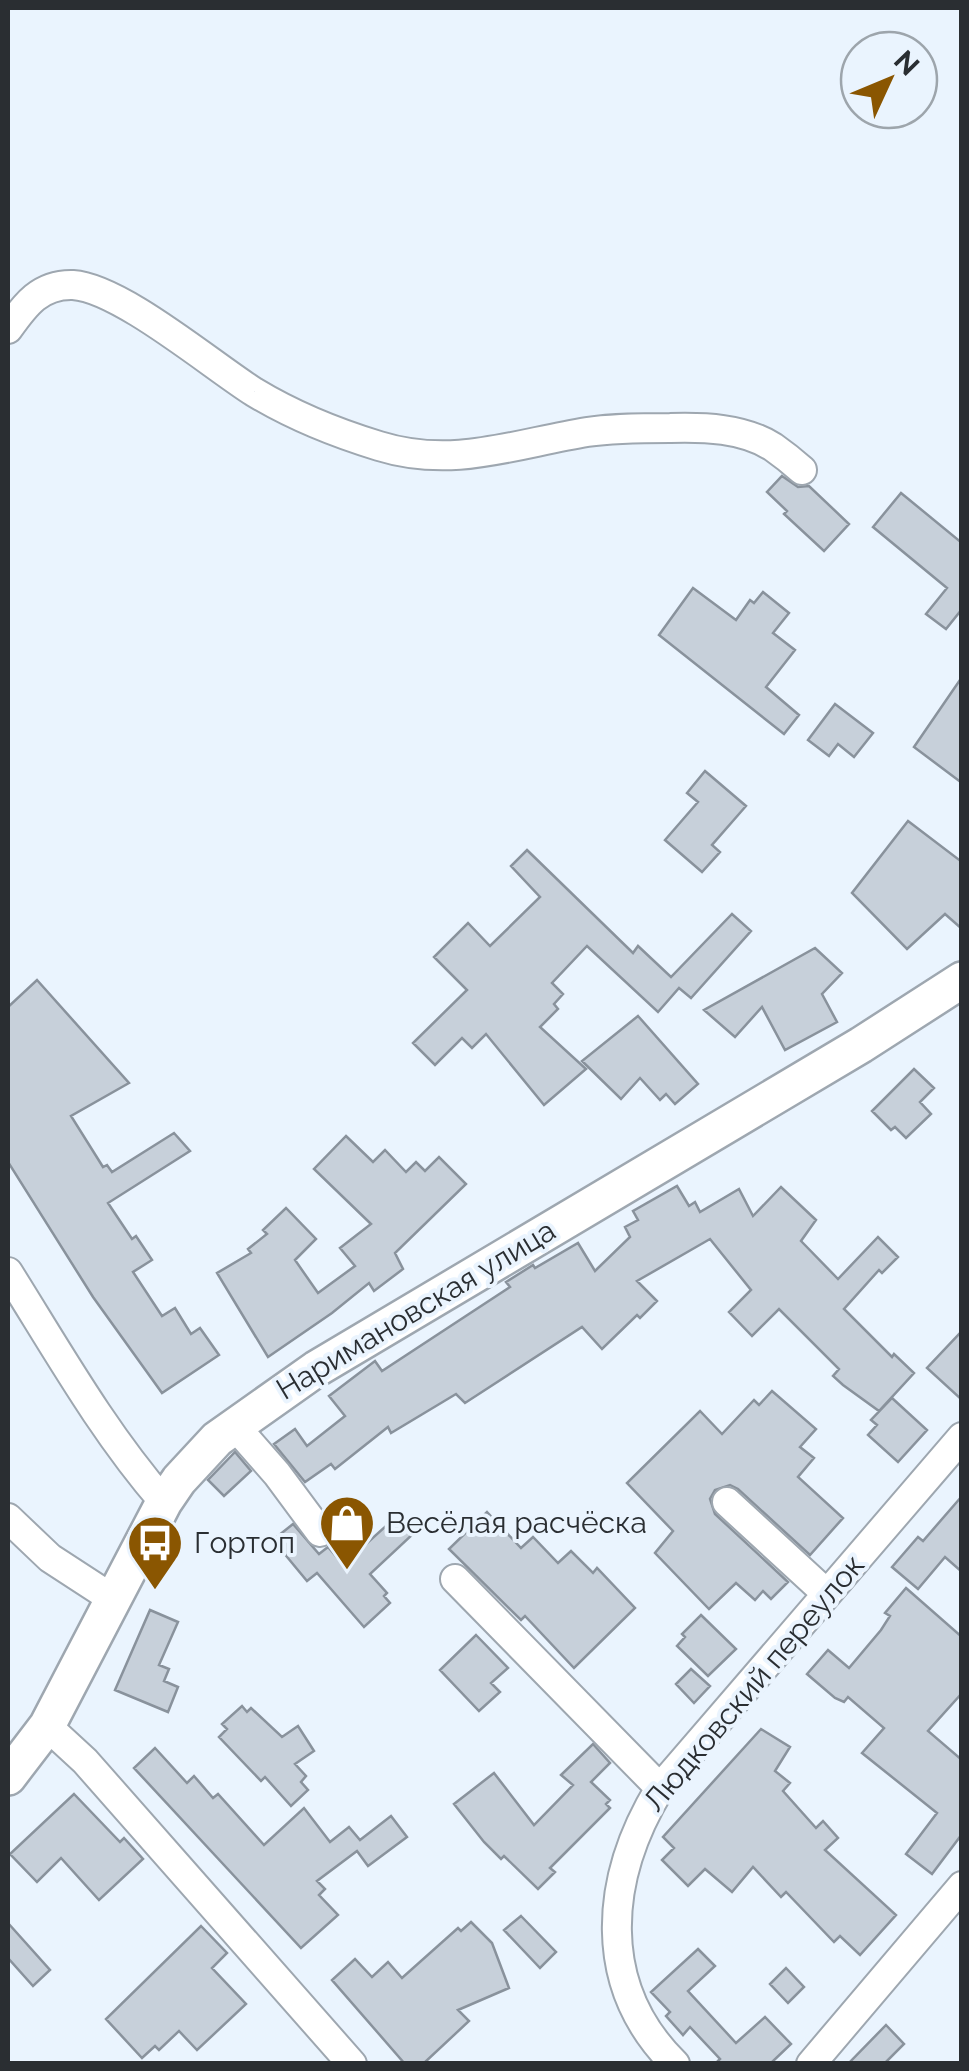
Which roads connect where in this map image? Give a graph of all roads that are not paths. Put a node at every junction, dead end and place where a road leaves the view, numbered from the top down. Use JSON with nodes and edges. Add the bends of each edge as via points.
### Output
{"nodes":[{"id":1,"x":8,"y":329,"type":"edge"},
{"id":2,"x":802,"y":470,"type":"dead end"},
{"id":3,"x":962,"y":980,"type":"edge"},
{"id":4,"x":8,"y":1272,"type":"edge"},
{"id":5,"x":234,"y":1425,"type":"junction"},
{"id":6,"x":962,"y":1438,"type":"edge"},
{"id":7,"x":164,"y":1502,"type":"junction"},
{"id":8,"x":727,"y":1502,"type":"dead end"},
{"id":9,"x":8,"y":1518,"type":"edge"},
{"id":10,"x":320,"y":1532,"type":"dead end"},
{"id":11,"x":455,"y":1579,"type":"dead end"},
{"id":12,"x":828,"y":1594,"type":"junction"},
{"id":13,"x":114,"y":1600,"type":"junction"},
{"id":14,"x":47,"y":1726,"type":"junction"},
{"id":15,"x":8,"y":1777,"type":"edge"},
{"id":16,"x":660,"y":1788,"type":"junction"},
{"id":17,"x":962,"y":1886,"type":"edge"},
{"id":18,"x":352,"y":2064,"type":"edge"},
{"id":19,"x":675,"y":2064,"type":"edge"},
{"id":20,"x":811,"y":2064,"type":"edge"}],
"edges":[{"from":1,"to":2,"type":"street","via":[[38,294],[70,285],[91,288],[287,410],[412,454],[466,456],[590,432],[689,427],[748,436]]},
{"from":3,"to":5,"type":"main road","name":"Наримановская улица","via":[[331,1359]]},
{"from":4,"to":7,"type":"street","via":[[103,1423]]},
{"from":5,"to":7,"type":"main road","name":"Наримановская улица"},
{"from":5,"to":10,"type":"street"},
{"from":6,"to":12,"type":"street","name":"Людковский переулок"},
{"from":7,"to":13,"type":"main road","name":"Наримановская улица"},
{"from":8,"to":12,"type":"street"},
{"from":9,"to":13,"type":"street","via":[[50,1558]]},
{"from":11,"to":16,"type":"street"},
{"from":12,"to":16,"type":"street","name":"Людковский переулок"},
{"from":13,"to":14,"type":"main road","name":"Наримановская улица"},
{"from":14,"to":15,"type":"main road","name":"Наримановская улица"},
{"from":14,"to":18,"type":"street"},
{"from":16,"to":19,"type":"street","name":"Людковский переулок","via":[[628,1849],[616,1922],[630,2000]]},
{"from":17,"to":20,"type":"street"}]}
